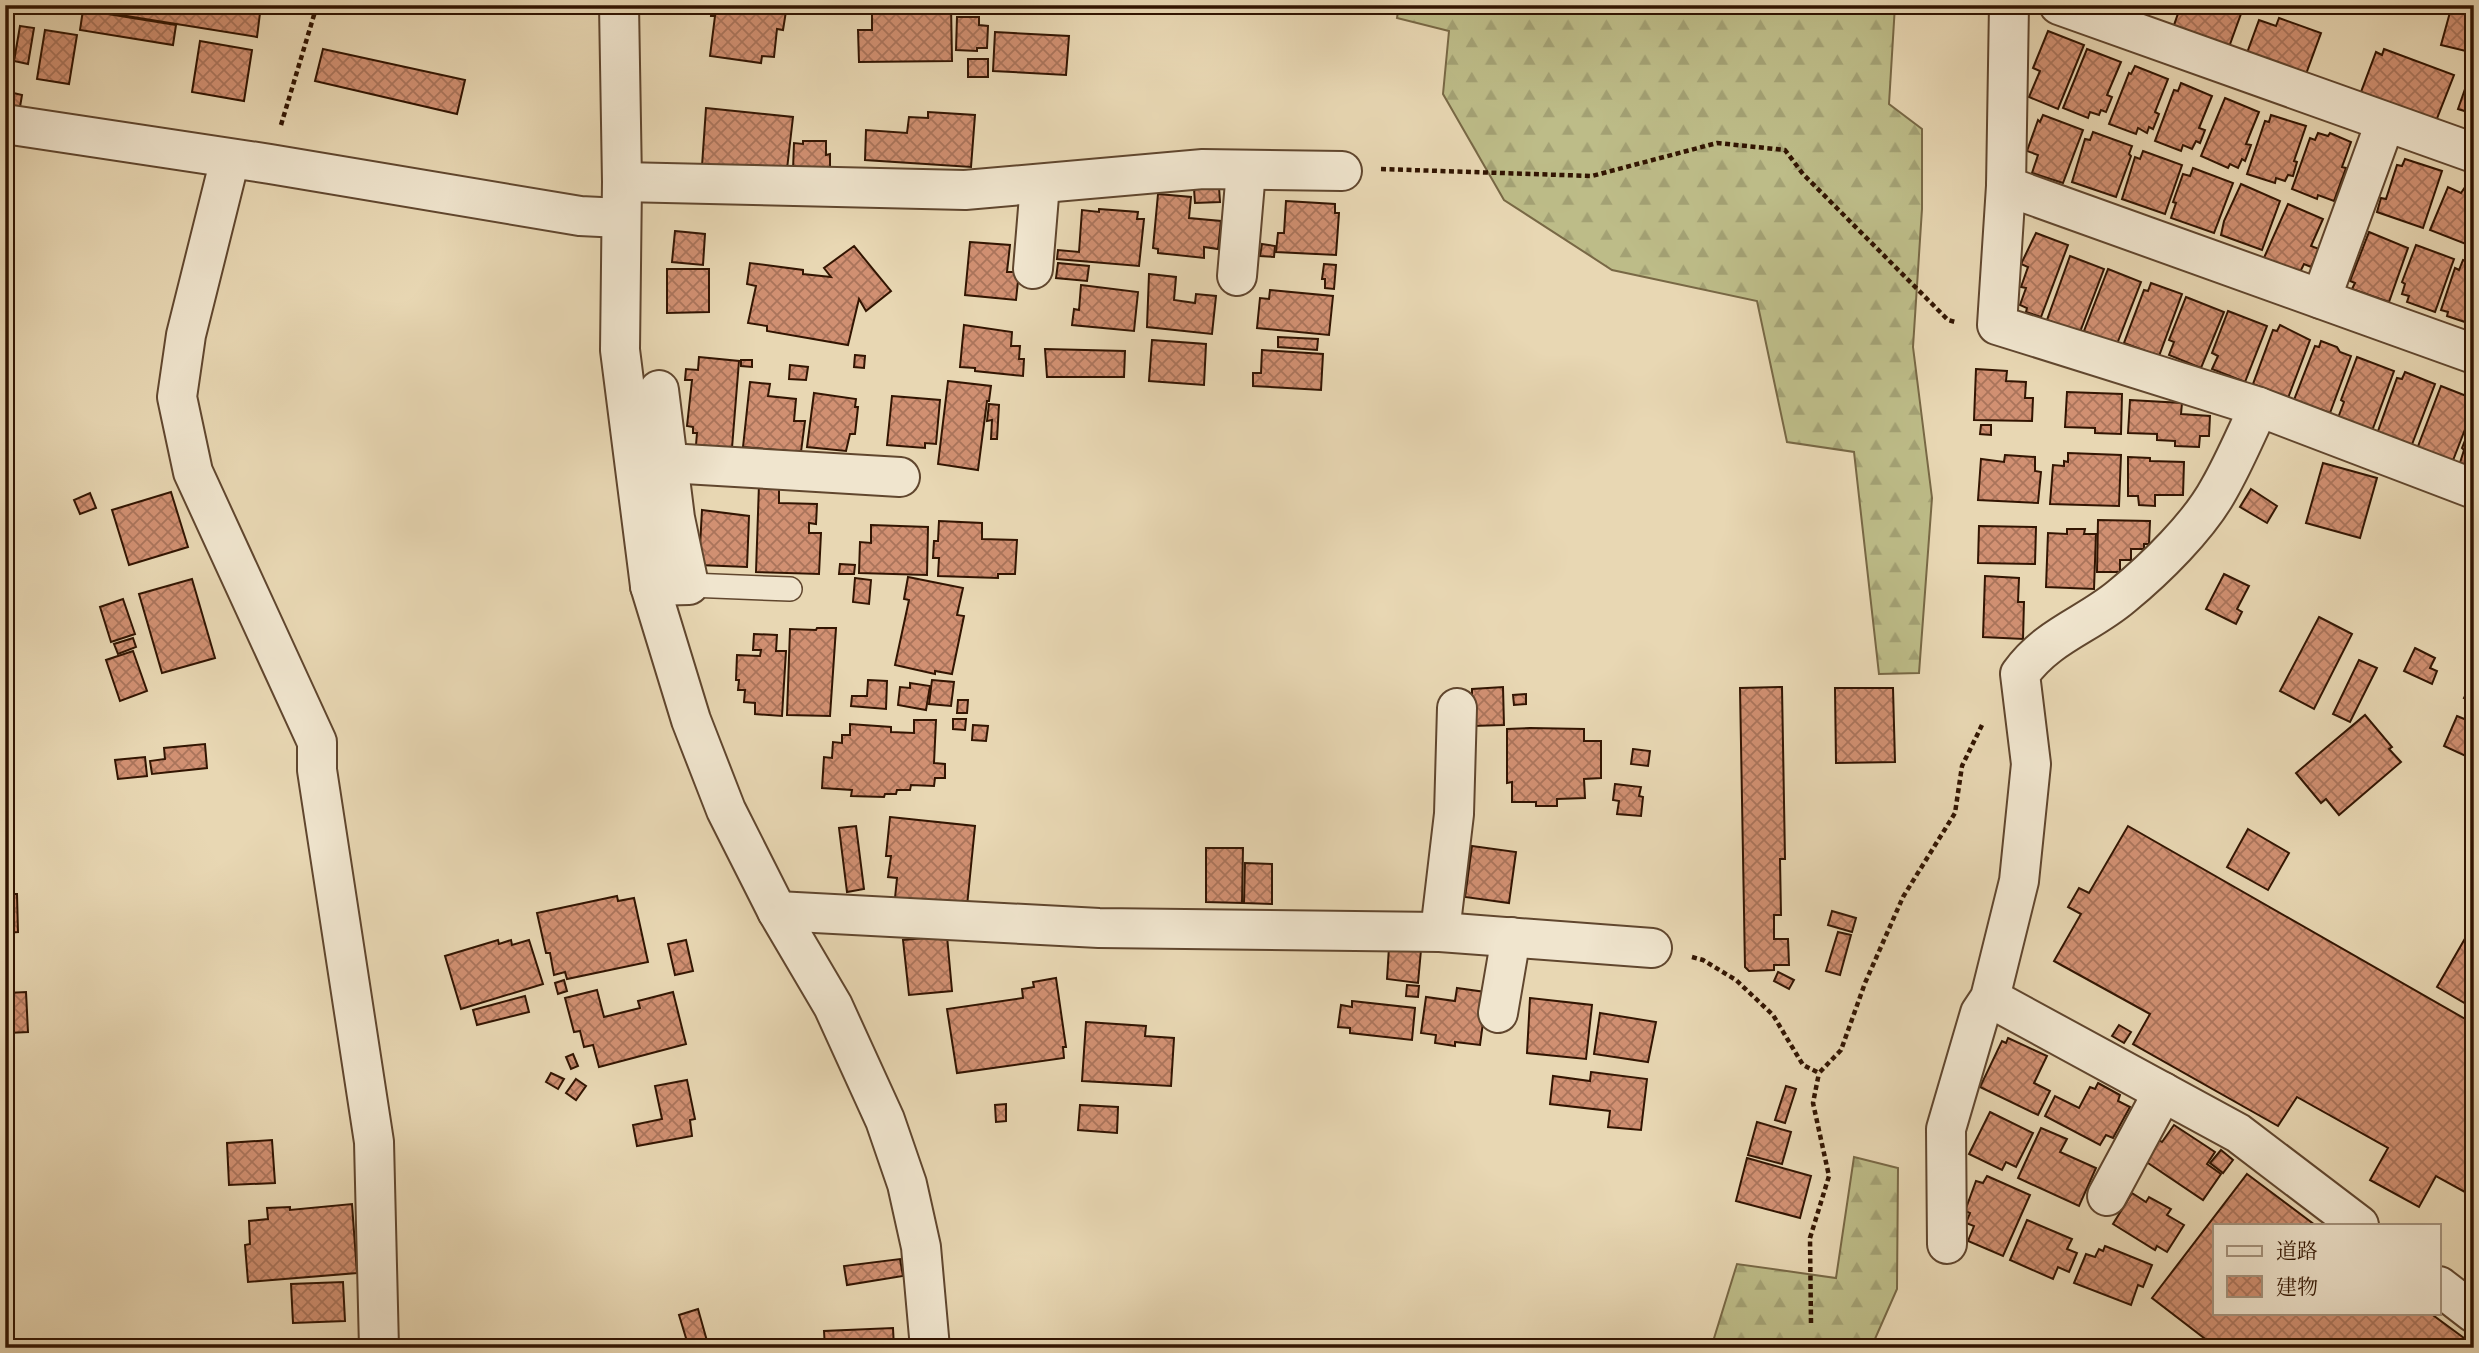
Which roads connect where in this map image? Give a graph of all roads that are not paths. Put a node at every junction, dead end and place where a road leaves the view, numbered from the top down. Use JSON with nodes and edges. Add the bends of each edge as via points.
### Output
{"nodes":[{"id":1,"x":619,"y":5,"type":"edge"},
{"id":2,"x":2009,"y":5,"type":"edge"},
{"id":3,"x":2059,"y":5,"type":"edge"},
{"id":4,"x":2385,"y":123,"type":"junction"},
{"id":5,"x":5,"y":124,"type":"edge"},
{"id":6,"x":2474,"y":153,"type":"edge"},
{"id":7,"x":230,"y":159,"type":"junction"},
{"id":8,"x":1246,"y":171,"type":"junction"},
{"id":9,"x":1342,"y":171,"type":"road end"},
{"id":10,"x":1040,"y":184,"type":"junction"},
{"id":11,"x":2006,"y":186,"type":"junction"},
{"id":12,"x":622,"y":200,"type":"junction"},
{"id":13,"x":1033,"y":269,"type":"dead end"},
{"id":14,"x":1237,"y":276,"type":"dead end"},
{"id":15,"x":2321,"y":299,"type":"junction"},
{"id":16,"x":2474,"y":354,"type":"edge"},
{"id":17,"x":659,"y":390,"type":"dead end"},
{"id":18,"x":2259,"y":407,"type":"junction"},
{"id":19,"x":668,"y":463,"type":"junction"},
{"id":20,"x":900,"y":477,"type":"dead end"},
{"id":21,"x":2474,"y":489,"type":"edge"},
{"id":22,"x":689,"y":585,"type":"junction"},
{"id":23,"x":650,"y":586,"type":"junction"},
{"id":24,"x":790,"y":589,"type":"dead end"},
{"id":25,"x":1457,"y":708,"type":"dead end"},
{"id":26,"x":778,"y":911,"type":"junction"},
{"id":27,"x":1440,"y":932,"type":"junction"},
{"id":28,"x":1511,"y":937,"type":"junction"},
{"id":29,"x":1652,"y":948,"type":"road end"},
{"id":30,"x":1990,"y":999,"type":"junction"},
{"id":31,"x":1498,"y":1013,"type":"dead end"},
{"id":32,"x":2163,"y":1092,"type":"junction"},
{"id":33,"x":2107,"y":1196,"type":"dead end"},
{"id":34,"x":2358,"y":1224,"type":"edge"},
{"id":35,"x":1947,"y":1244,"type":"dead end"},
{"id":36,"x":2440,"y":1287,"type":"edge"},
{"id":37,"x":2474,"y":1312,"type":"edge"},
{"id":38,"x":379,"y":1348,"type":"edge"},
{"id":39,"x":930,"y":1348,"type":"edge"}],
"edges":[{"from":1,"to":12,"type":"street"},
{"from":2,"to":11,"type":"street"},
{"from":3,"to":4,"type":"street"},
{"from":4,"to":6,"type":"street"},
{"from":4,"to":15,"type":"street"},
{"from":5,"to":7,"type":"street"},
{"from":7,"to":12,"type":"street","via":[[580,216]]},
{"from":7,"to":38,"type":"street","via":[[186,335],[177,397],[193,472],[317,742],[317,770],[374,1142]]},
{"from":8,"to":9,"type":"street"},
{"from":8,"to":10,"type":"street","via":[[1203,169]]},
{"from":8,"to":14,"type":"street"},
{"from":10,"to":12,"type":"street"},
{"from":10,"to":13,"type":"street"},
{"from":11,"to":15,"type":"street"},
{"from":11,"to":18,"type":"street","via":[[1997,325]]},
{"from":12,"to":23,"type":"street","via":[[620,350]]},
{"from":15,"to":16,"type":"street"},
{"from":17,"to":19,"type":"street"},
{"from":18,"to":21,"type":"street"},
{"from":18,"to":30,"type":"street","via":[[2218,491],[2185,536],[2121,597],[2055,638],[2020,674],[2031,764],[2019,881]]},
{"from":19,"to":20,"type":"street"},
{"from":19,"to":22,"type":"street"},
{"from":22,"to":23,"type":"street"},
{"from":22,"to":24,"type":"lane"},
{"from":23,"to":26,"type":"street","via":[[691,720],[721,797]]},
{"from":25,"to":27,"type":"street","via":[[1454,814]]},
{"from":26,"to":27,"type":"street","via":[[1099,928]]},
{"from":26,"to":39,"type":"street","via":[[833,1006],[885,1120],[907,1184],[920,1247]]},
{"from":27,"to":28,"type":"street"},
{"from":28,"to":29,"type":"street"},
{"from":28,"to":31,"type":"street"},
{"from":30,"to":32,"type":"street"},
{"from":30,"to":35,"type":"street","via":[[1980,1013],[1946,1129]]},
{"from":32,"to":33,"type":"street"},
{"from":32,"to":34,"type":"street","via":[[2238,1133]]},
{"from":36,"to":37,"type":"street"}]}
